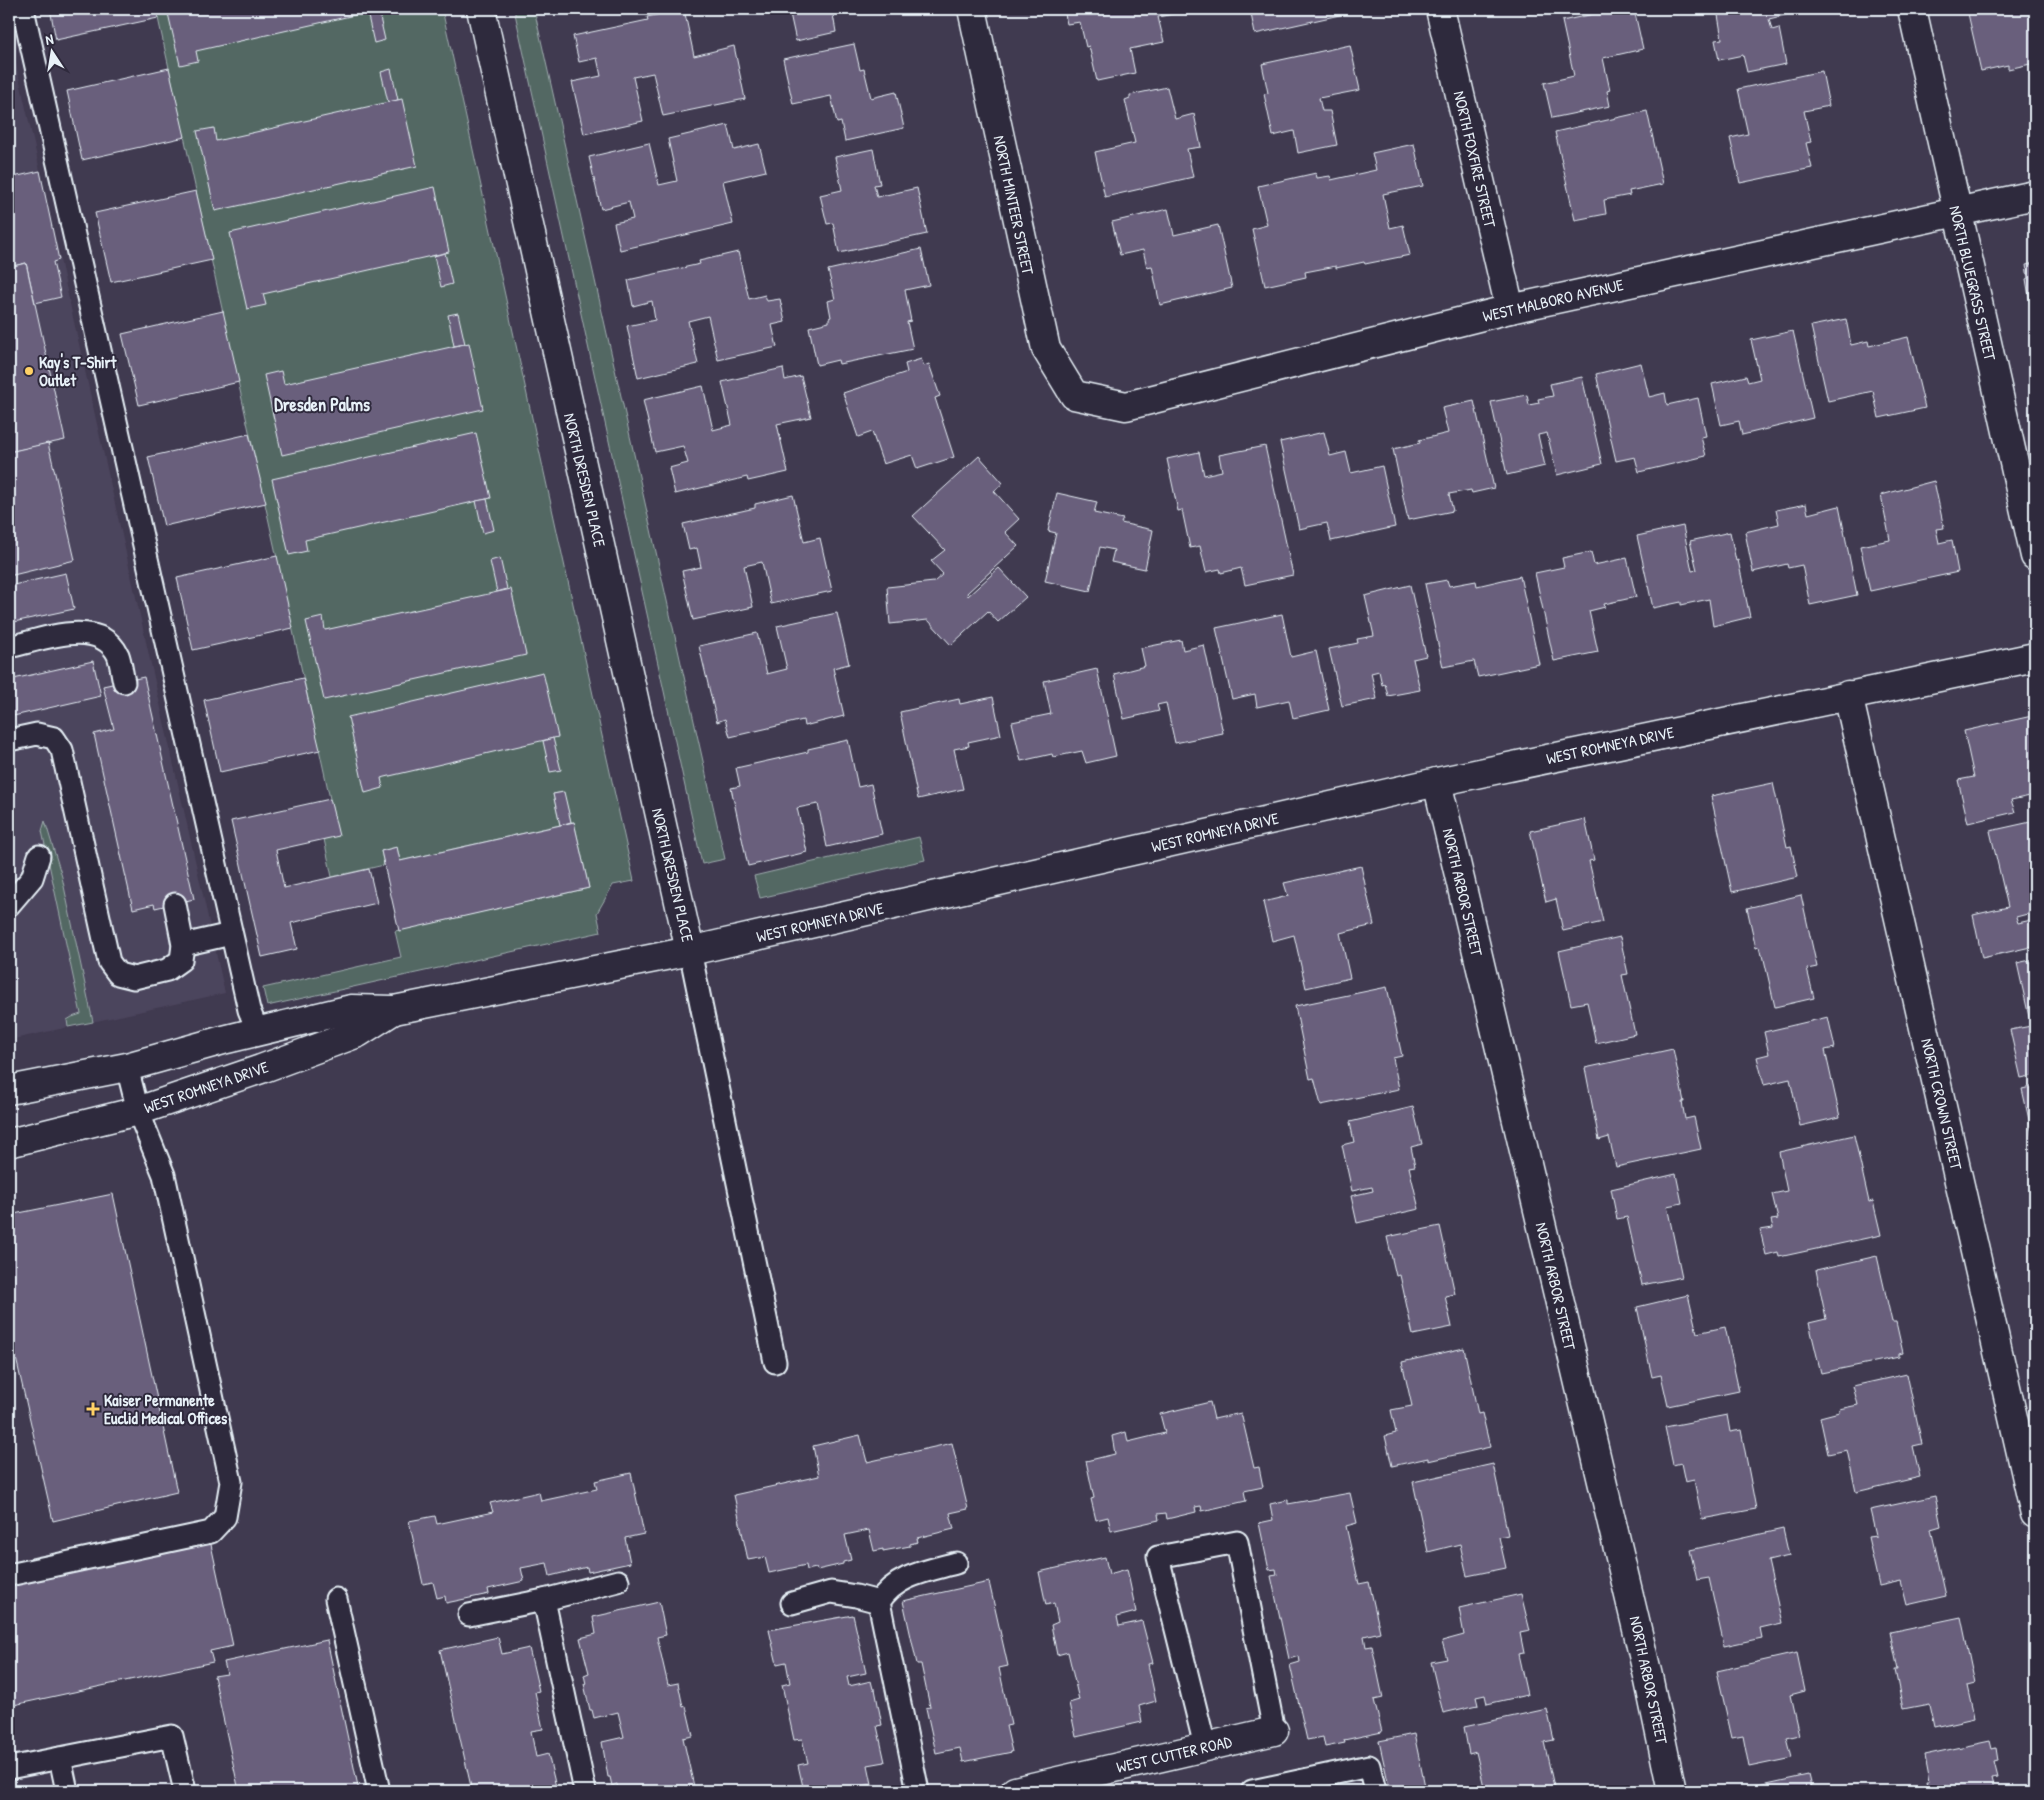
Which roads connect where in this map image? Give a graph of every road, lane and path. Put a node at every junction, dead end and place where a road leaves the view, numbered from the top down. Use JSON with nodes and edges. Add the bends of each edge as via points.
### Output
{"nodes":[{"id":1,"x":23,"y":9,"type":"edge"},
{"id":2,"x":481,"y":9,"type":"edge"},
{"id":3,"x":972,"y":9,"type":"edge"},
{"id":4,"x":1440,"y":9,"type":"edge"},
{"id":5,"x":1912,"y":9,"type":"edge"},
{"id":6,"x":2035,"y":195,"type":"edge"},
{"id":7,"x":1957,"y":212,"type":"junction"},
{"id":8,"x":1510,"y":309,"type":"junction"},
{"id":9,"x":1074,"y":395,"type":"joint"},
{"id":10,"x":2035,"y":556,"type":"edge"},
{"id":11,"x":9,"y":647,"type":"edge"},
{"id":12,"x":2035,"y":657,"type":"edge"},
{"id":13,"x":124,"y":682,"type":"dead end"},
{"id":14,"x":1848,"y":695,"type":"junction"},
{"id":15,"x":9,"y":740,"type":"edge"},
{"id":16,"x":1437,"y":782,"type":"junction"},
{"id":17,"x":39,"y":856,"type":"dead end"},
{"id":18,"x":175,"y":904,"type":"dead end"},
{"id":19,"x":9,"y":905,"type":"edge"},
{"id":20,"x":231,"y":934,"type":"junction"},
{"id":21,"x":183,"y":944,"type":"junction"},
{"id":22,"x":690,"y":951,"type":"junction"},
{"id":23,"x":394,"y":1010,"type":"junction"},
{"id":24,"x":258,"y":1032,"type":"junction"},
{"id":25,"x":127,"y":1067,"type":"junction"},
{"id":26,"x":9,"y":1090,"type":"edge"},
{"id":27,"x":138,"y":1111,"type":"junction"},
{"id":28,"x":9,"y":1142,"type":"edge"},
{"id":29,"x":775,"y":1362,"type":"dead end"},
{"id":30,"x":2035,"y":1514,"type":"edge"},
{"id":31,"x":956,"y":1563,"type":"dead end"},
{"id":32,"x":9,"y":1575,"type":"edge"},
{"id":33,"x":618,"y":1581,"type":"dead end"},
{"id":34,"x":336,"y":1599,"type":"dead end"},
{"id":35,"x":544,"y":1600,"type":"junction"},
{"id":36,"x":879,"y":1602,"type":"junction"},
{"id":37,"x":792,"y":1603,"type":"dead end"},
{"id":38,"x":469,"y":1615,"type":"dead end"},
{"id":39,"x":1274,"y":1731,"type":"joint"},
{"id":40,"x":1205,"y":1746,"type":"junction"},
{"id":41,"x":60,"y":1758,"type":"junction"},
{"id":42,"x":9,"y":1768,"type":"edge"},
{"id":43,"x":67,"y":1791,"type":"edge"},
{"id":44,"x":185,"y":1791,"type":"edge"},
{"id":45,"x":379,"y":1791,"type":"edge"},
{"id":46,"x":585,"y":1791,"type":"edge"},
{"id":47,"x":918,"y":1791,"type":"edge"},
{"id":48,"x":1015,"y":1791,"type":"edge"},
{"id":49,"x":1252,"y":1791,"type":"edge"},
{"id":50,"x":1375,"y":1791,"type":"edge"},
{"id":51,"x":1672,"y":1791,"type":"edge"}],
"edges":[{"from":1,"to":20,"type":"lane"},
{"from":2,"to":22,"type":"street","name":"NORTH DRESDEN PLACE"},
{"from":3,"to":9,"type":"street","name":"NORTH MINTEER STREET","via":[[1046,349]]},
{"from":4,"to":8,"type":"street","name":"NORTH FOXFIRE STREET"},
{"from":5,"to":7,"type":"street","name":"NORTH BLUEGRASS STREET"},
{"from":6,"to":7,"type":"street","name":"WEST MALBORO AVENUE"},
{"from":7,"to":8,"type":"street","name":"WEST MALBORO AVENUE"},
{"from":7,"to":10,"type":"street","name":"NORTH BLUEGRASS STREET"},
{"from":8,"to":9,"type":"street","name":"WEST MALBORO AVENUE","via":[[1126,406]]},
{"from":11,"to":13,"type":"lane","via":[[72,633],[91,633],[107,641],[118,656]]},
{"from":12,"to":14,"type":"street","name":"WEST ROMNEYA DRIVE"},
{"from":14,"to":16,"type":"street","name":"WEST ROMNEYA DRIVE"},
{"from":14,"to":30,"type":"street","name":"NORTH CROWN STREET"},
{"from":15,"to":21,"type":"lane","via":[[37,734],[54,738],[62,750],[109,962],[118,974],[134,978],[167,970],[181,960]]},
{"from":16,"to":22,"type":"street","name":"WEST ROMNEYA DRIVE"},
{"from":16,"to":51,"type":"street","name":"NORTH ARBOR STREET","via":[[1648,1676]]},
{"from":17,"to":19,"type":"lane","via":[[32,878]]},
{"from":18,"to":21,"type":"lane"},
{"from":20,"to":21,"type":"lane"},
{"from":20,"to":24,"type":"lane","via":[[249,1010]]},
{"from":22,"to":23,"type":"street","name":"WEST ROMNEYA DRIVE"},
{"from":22,"to":29,"type":"lane"},
{"from":23,"to":24,"type":"street","name":"WEST ROMNEYA DRIVE","via":[[351,1009]]},
{"from":23,"to":27,"type":"street","name":"WEST ROMNEYA DRIVE","via":[[358,1033]]},
{"from":24,"to":25,"type":"street","name":"WEST ROMNEYA DRIVE"},
{"from":25,"to":26,"type":"street","name":"WEST ROMNEYA DRIVE"},
{"from":25,"to":27,"type":"lane"},
{"from":27,"to":28,"type":"street","name":"WEST ROMNEYA DRIVE"},
{"from":27,"to":32,"type":"lane","via":[[164,1175],[230,1482],[225,1517],[210,1532]]},
{"from":31,"to":36,"type":"lane","via":[[897,1582]]},
{"from":33,"to":35,"type":"lane"},
{"from":34,"to":45,"type":"lane"},
{"from":35,"to":38,"type":"lane"},
{"from":35,"to":46,"type":"lane"},
{"from":36,"to":37,"type":"lane","via":[[831,1592]]},
{"from":36,"to":47,"type":"lane"},
{"from":39,"to":40,"type":"street","name":"WEST CUTTER ROAD"},
{"from":39,"to":40,"type":"lane","via":[[1237,1542],[1158,1558]]},
{"from":40,"to":48,"type":"street","name":"WEST CUTTER ROAD"},
{"from":41,"to":42,"type":"lane"},
{"from":41,"to":43,"type":"lane"},
{"from":41,"to":44,"type":"lane","via":[[172,1736]]},
{"from":49,"to":50,"type":"lane","via":[[1369,1766]]}]}
